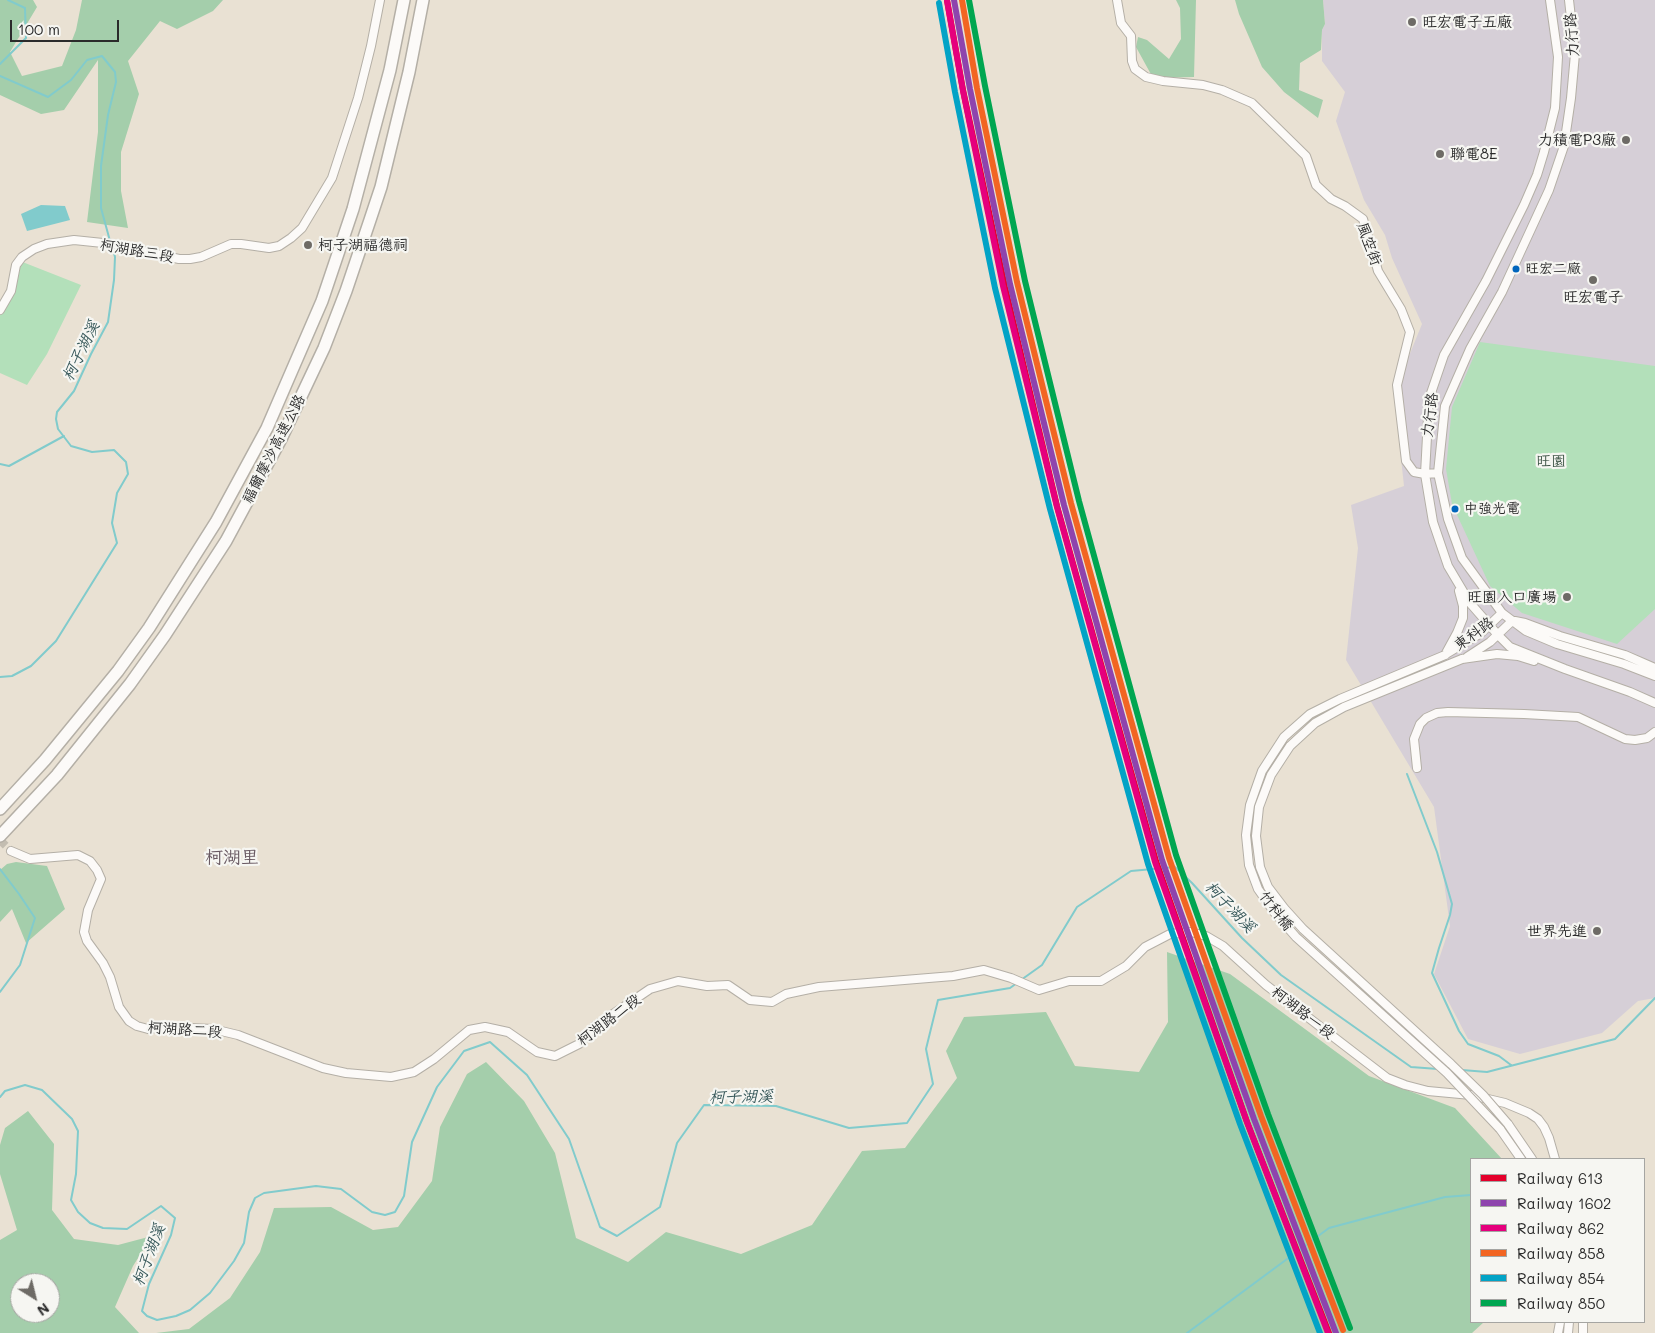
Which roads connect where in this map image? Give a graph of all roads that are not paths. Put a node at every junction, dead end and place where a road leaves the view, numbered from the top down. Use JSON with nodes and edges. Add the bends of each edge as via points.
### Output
{"nodes":[{"id":1,"x":380,"y":0,"type":"edge"},
{"id":2,"x":404,"y":0,"type":"edge"},
{"id":3,"x":423,"y":0,"type":"edge"},
{"id":4,"x":1117,"y":0,"type":"edge"},
{"id":5,"x":1550,"y":0,"type":"edge"},
{"id":6,"x":1569,"y":0,"type":"edge"},
{"id":7,"x":0,"y":310,"type":"edge"},
{"id":8,"x":1438,"y":473,"type":"junction"},
{"id":9,"x":1425,"y":474,"type":"junction"},
{"id":10,"x":1455,"y":580,"type":"junction"},
{"id":11,"x":1502,"y":613,"type":"junction"},
{"id":12,"x":1512,"y":621,"type":"junction"},
{"id":13,"x":1489,"y":626,"type":"junction"},
{"id":14,"x":1498,"y":635,"type":"junction"},
{"id":15,"x":1445,"y":655,"type":"junction"},
{"id":16,"x":1462,"y":659,"type":"junction"},
{"id":17,"x":1655,"y":668,"type":"edge"},
{"id":18,"x":1565,"y":669,"type":"junction"},
{"id":19,"x":1655,"y":676,"type":"edge"},
{"id":20,"x":1655,"y":703,"type":"edge"},
{"id":21,"x":1655,"y":732,"type":"edge"},
{"id":22,"x":1417,"y":768,"type":"dead end"},
{"id":23,"x":0,"y":809,"type":"edge"},
{"id":24,"x":0,"y":836,"type":"edge"},
{"id":25,"x":10,"y":851,"type":"tunnel mouth"},
{"id":26,"x":1039,"y":990,"type":"joint"},
{"id":27,"x":1520,"y":1158,"type":"edge"},
{"id":28,"x":1531,"y":1158,"type":"edge"},
{"id":29,"x":1555,"y":1158,"type":"edge"}],
"edges":[{"from":1,"to":7,"type":"street","name":"柯湖路三段","via":[[358,98],[332,178],[297,233],[280,246],[236,243],[190,259],[122,245],[58,241],[22,256]]},
{"from":2,"to":23,"type":"highway","name":"福爾摩沙高速公路","via":[[390,70],[353,208],[322,301],[267,428],[216,522],[149,628],[45,760]]},
{"from":3,"to":24,"type":"highway","name":"福爾摩沙高速公路","via":[[381,187],[324,348],[281,439],[226,541],[165,636],[57,774]]},
{"from":4,"to":9,"type":"street","name":"風空街","via":[[1122,22],[1131,36],[1135,69],[1146,77],[1203,85],[1252,103],[1306,156],[1316,185],[1331,199],[1363,219],[1378,271],[1401,309],[1410,332],[1397,385],[1406,461],[1414,472]]},
{"from":5,"to":9,"type":"street","name":"力行路","via":[[1558,57],[1555,108],[1544,152],[1524,206],[1444,355],[1429,399]]},
{"from":6,"to":8,"type":"street","name":"力行路","via":[[1575,54],[1564,146],[1549,190],[1445,406]]},
{"from":8,"to":9,"type":"street"},
{"from":8,"to":11,"type":"street","name":"力行路","via":[[1448,519],[1462,558]]},
{"from":9,"to":10,"type":"street","name":"力行路","via":[[1433,522]]},
{"from":10,"to":13,"type":"street","name":"力行路"},
{"from":10,"to":15,"type":"street","via":[[1461,595],[1463,618]]},
{"from":11,"to":12,"type":"street","name":"力行路"},
{"from":11,"to":13,"type":"street","name":"東科路"},
{"from":12,"to":14,"type":"street","name":"東科路"},
{"from":12,"to":17,"type":"street","name":"力行路","via":[[1525,622]]},
{"from":12,"to":19,"type":"street","name":"力行路","via":[[1526,631],[1557,644]]},
{"from":13,"to":14,"type":"street","name":"力行路"},
{"from":13,"to":15,"type":"street","name":"東科路"},
{"from":14,"to":16,"type":"street","name":"東科路"},
{"from":14,"to":18,"type":"street","name":"力行路","via":[[1510,647]]},
{"from":15,"to":27,"type":"street","name":"竹科橋","bridge":true,"via":[[1310,714],[1284,738],[1262,771],[1250,805],[1246,835],[1249,865],[1258,889],[1296,937],[1447,1073],[1500,1129]]},
{"from":16,"to":18,"type":"street","via":[[1497,654],[1518,656]]},
{"from":16,"to":28,"type":"street","name":"竹科橋","bridge":true,"via":[[1344,707],[1315,723],[1290,746],[1272,775],[1259,807],[1256,836],[1260,867],[1268,887],[1303,930],[1476,1089],[1508,1124]]},
{"from":18,"to":20,"type":"street","name":"力行路"},
{"from":21,"to":22,"type":"street","via":[[1647,738],[1635,740],[1625,739],[1578,717],[1437,713],[1420,724],[1414,739]]},
{"from":25,"to":26,"type":"street","name":"柯湖路二段","via":[[30,859],[78,855],[90,861],[97,870],[101,879],[88,910],[84,932],[104,963],[119,1007],[129,1021],[148,1029],[213,1029],[346,1073],[390,1077],[414,1072],[469,1030],[485,1027],[508,1032],[537,1052],[555,1056],[579,1044],[594,1027],[650,989],[678,981],[706,986],[728,985],[750,1000],[772,1002],[786,994],[819,986],[953,976],[984,970]]},
{"from":26,"to":29,"type":"street","name":"柯湖路一段","via":[[1069,980],[1101,981],[1126,966],[1146,947],[1170,934],[1191,932],[1206,936],[1223,946],[1266,985],[1387,1078],[1428,1091],[1471,1095],[1505,1103],[1529,1113],[1544,1127]]}]}
